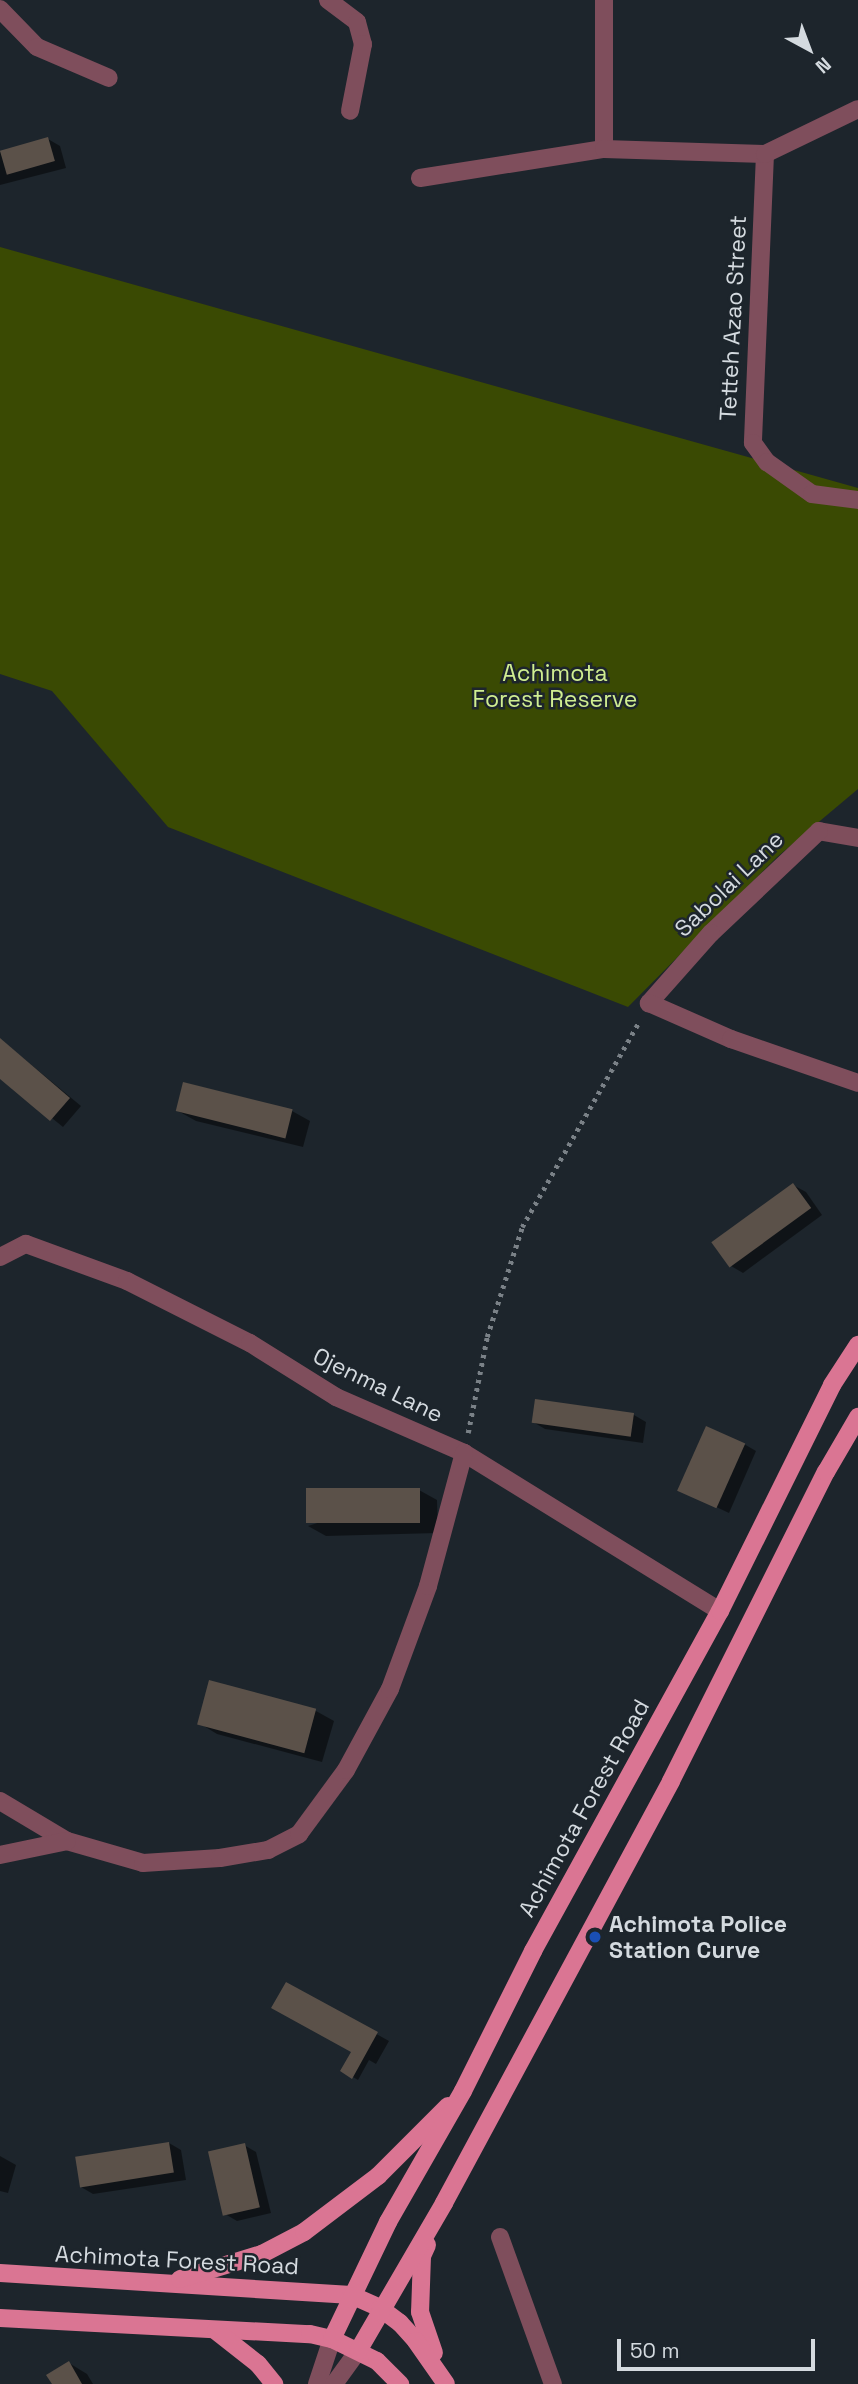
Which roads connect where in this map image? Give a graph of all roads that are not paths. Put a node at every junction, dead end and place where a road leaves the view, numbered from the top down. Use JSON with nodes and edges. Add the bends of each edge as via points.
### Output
{"nodes":[{"id":1,"x":328,"y":0,"type":"edge"},
{"id":2,"x":604,"y":0,"type":"edge"},
{"id":3,"x":0,"y":9,"type":"edge"},
{"id":4,"x":109,"y":78,"type":"dead end"},
{"id":5,"x":858,"y":109,"type":"edge"},
{"id":6,"x":350,"y":111,"type":"dead end"},
{"id":7,"x":604,"y":149,"type":"junction"},
{"id":8,"x":765,"y":154,"type":"junction"},
{"id":9,"x":420,"y":178,"type":"dead end"},
{"id":10,"x":858,"y":500,"type":"edge"},
{"id":11,"x":858,"y":838,"type":"edge"},
{"id":12,"x":858,"y":1083,"type":"edge"},
{"id":13,"x":0,"y":1257,"type":"edge"},
{"id":14,"x":858,"y":1345,"type":"edge"},
{"id":15,"x":858,"y":1417,"type":"edge"},
{"id":16,"x":464,"y":1453,"type":"junction"},
{"id":17,"x":720,"y":1611,"type":"junction"},
{"id":18,"x":0,"y":1801,"type":"edge"},
{"id":19,"x":67,"y":1841,"type":"junction"},
{"id":20,"x":0,"y":1855,"type":"edge"},
{"id":21,"x":463,"y":2091,"type":"junction"},
{"id":22,"x":444,"y":2203,"type":"junction"},
{"id":23,"x":500,"y":2237,"type":"dead end"},
{"id":24,"x":0,"y":2273,"type":"edge"},
{"id":25,"x":159,"y":2284,"type":"junction"},
{"id":26,"x":351,"y":2295,"type":"junction"},
{"id":27,"x":380,"y":2308,"type":"junction"},
{"id":28,"x":0,"y":2318,"type":"edge"},
{"id":29,"x":216,"y":2331,"type":"junction"},
{"id":30,"x":332,"y":2339,"type":"junction"},
{"id":31,"x":358,"y":2351,"type":"junction"},
{"id":32,"x":274,"y":2384,"type":"edge"},
{"id":33,"x":317,"y":2384,"type":"edge"},
{"id":34,"x":334,"y":2384,"type":"edge"},
{"id":35,"x":400,"y":2384,"type":"edge"},
{"id":36,"x":447,"y":2384,"type":"edge"},
{"id":37,"x":553,"y":2384,"type":"edge"}],
"edges":[{"from":1,"to":6,"type":"street","via":[[357,22],[363,44]]},
{"from":2,"to":7,"type":"street"},
{"from":3,"to":4,"type":"street","via":[[37,47]]},
{"from":5,"to":8,"type":"street"},
{"from":7,"to":8,"type":"street"},
{"from":7,"to":9,"type":"street"},
{"from":8,"to":10,"type":"street","name":"Tetteh Azao Street","via":[[753,443],[767,462],[812,494]]},
{"from":11,"to":12,"type":"street","name":"Sabolai Lane","via":[[819,831],[711,933],[649,1003],[731,1039]]},
{"from":13,"to":16,"type":"street","name":"Ojenma Lane","via":[[26,1244],[127,1281],[250,1343],[336,1397]]},
{"from":14,"to":17,"type":"main road","name":"Achimota Forest Road","via":[[832,1385]]},
{"from":15,"to":22,"type":"main road","via":[[671,1781]]},
{"from":16,"to":17,"type":"street","name":"Ojenma Lane"},
{"from":16,"to":19,"type":"street","via":[[428,1586],[390,1689],[346,1770],[299,1834],[268,1850],[143,1863]]},
{"from":17,"to":21,"type":"main road","name":"Achimota Forest Road","via":[[533,1951]]},
{"from":18,"to":19,"type":"street"},
{"from":19,"to":20,"type":"street"},
{"from":21,"to":25,"type":"main road","via":[[378,2176],[304,2232],[262,2254]]},
{"from":21,"to":26,"type":"main road","name":"Achimota Forest Road"},
{"from":22,"to":27,"type":"main road"},
{"from":22,"to":36,"type":"main road","via":[[422,2256],[419,2286],[425,2333]]},
{"from":23,"to":37,"type":"street"},
{"from":24,"to":25,"type":"main road","name":"Achimota Forest Road"},
{"from":25,"to":26,"type":"main road","name":"Achimota Forest Road"},
{"from":26,"to":27,"type":"main road","name":"Achimota Forest Road"},
{"from":26,"to":30,"type":"main road","name":"Achimota Forest Road"},
{"from":27,"to":31,"type":"main road"},
{"from":27,"to":36,"type":"main road","name":"Achimota Forest Road","via":[[416,2341]]},
{"from":28,"to":29,"type":"main road"},
{"from":29,"to":30,"type":"main road"},
{"from":29,"to":32,"type":"main road","via":[[258,2364]]},
{"from":30,"to":31,"type":"main road"},
{"from":30,"to":33,"type":"street"},
{"from":31,"to":34,"type":"street"},
{"from":31,"to":35,"type":"main road","via":[[377,2361]]}]}
